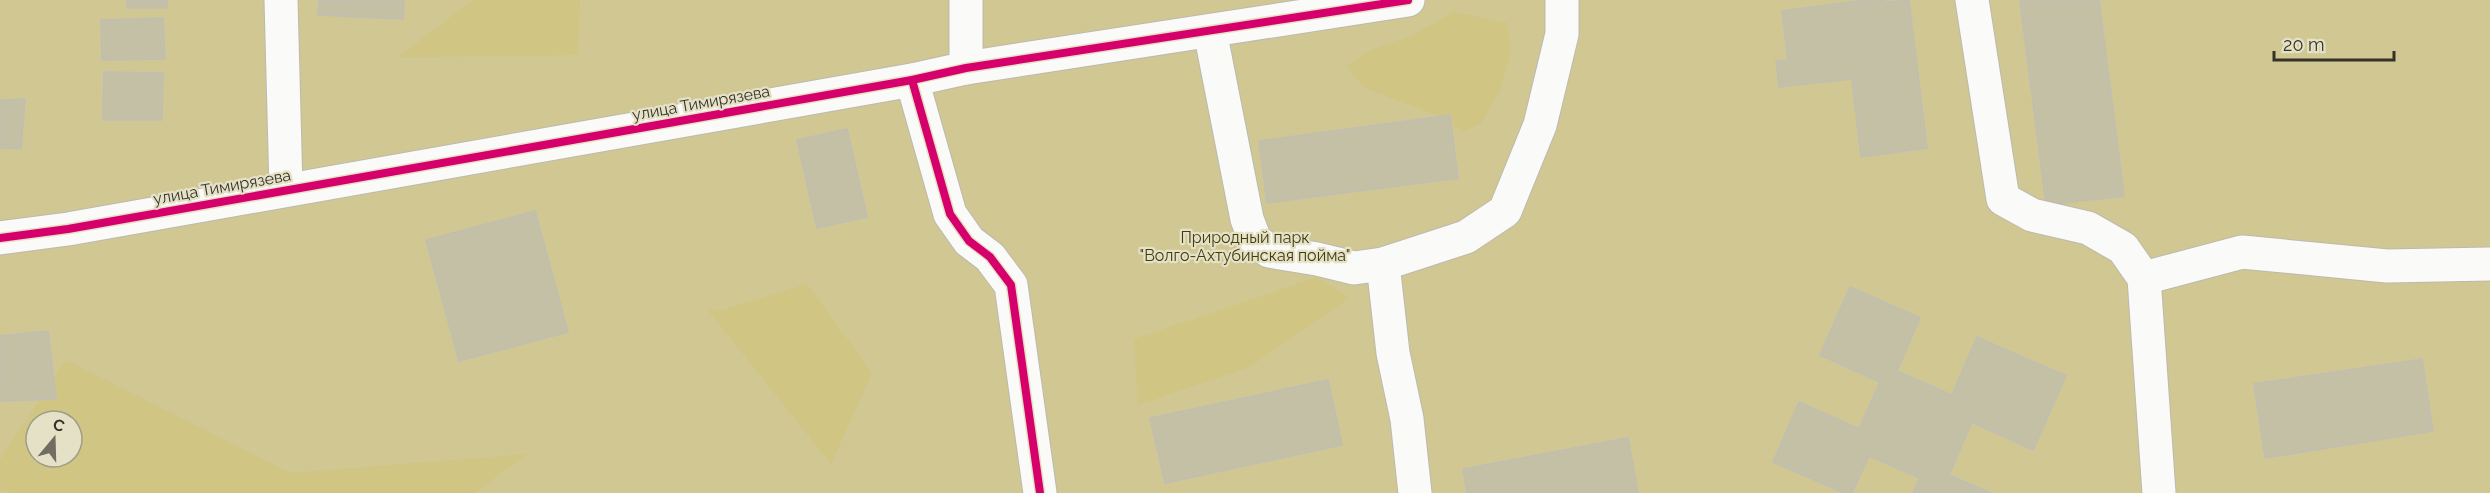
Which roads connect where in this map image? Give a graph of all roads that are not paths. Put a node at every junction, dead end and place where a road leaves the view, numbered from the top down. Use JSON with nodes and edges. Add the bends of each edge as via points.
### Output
{"nodes":[{"id":1,"x":281,"y":0,"type":"edge"},
{"id":2,"x":966,"y":0,"type":"edge"},
{"id":3,"x":1408,"y":0,"type":"edge"},
{"id":4,"x":1562,"y":0,"type":"edge"},
{"id":5,"x":1972,"y":0,"type":"edge"},
{"id":6,"x":1210,"y":31,"type":"junction"},
{"id":7,"x":966,"y":68,"type":"junction"},
{"id":8,"x":912,"y":80,"type":"junction"},
{"id":9,"x":286,"y":189,"type":"junction"},
{"id":10,"x":0,"y":238,"type":"edge"},
{"id":11,"x":1383,"y":264,"type":"junction"},
{"id":12,"x":2490,"y":264,"type":"edge"},
{"id":13,"x":2144,"y":278,"type":"junction"},
{"id":14,"x":1409,"y":492,"type":"edge"},
{"id":15,"x":1040,"y":493,"type":"edge"},
{"id":16,"x":2159,"y":493,"type":"edge"}],
"edges":[{"from":1,"to":9,"type":"street"},
{"from":2,"to":7,"type":"street"},
{"from":3,"to":6,"type":"street","name":"улица Тимирязева"},
{"from":4,"to":11,"type":"street","via":[[1562,34],[1540,124],[1505,211],[1466,237]]},
{"from":5,"to":13,"type":"street","via":[[2003,199],[2032,215],[2088,228],[2123,248]]},
{"from":6,"to":7,"type":"street","name":"улица Тимирязева"},
{"from":6,"to":11,"type":"street","via":[[1246,219],[1254,240],[1269,251],[1354,268]]},
{"from":7,"to":8,"type":"street","name":"улица Тимирязева"},
{"from":8,"to":9,"type":"street","name":"улица Тимирязева"},
{"from":8,"to":15,"type":"street","via":[[950,214],[969,241],[990,257],[1011,285]]},
{"from":9,"to":10,"type":"street","name":"улица Тимирязева"},
{"from":11,"to":14,"type":"street","via":[[1393,353],[1407,420]]},
{"from":12,"to":13,"type":"street","via":[[2387,266],[2242,252]]},
{"from":13,"to":16,"type":"street"}]}
